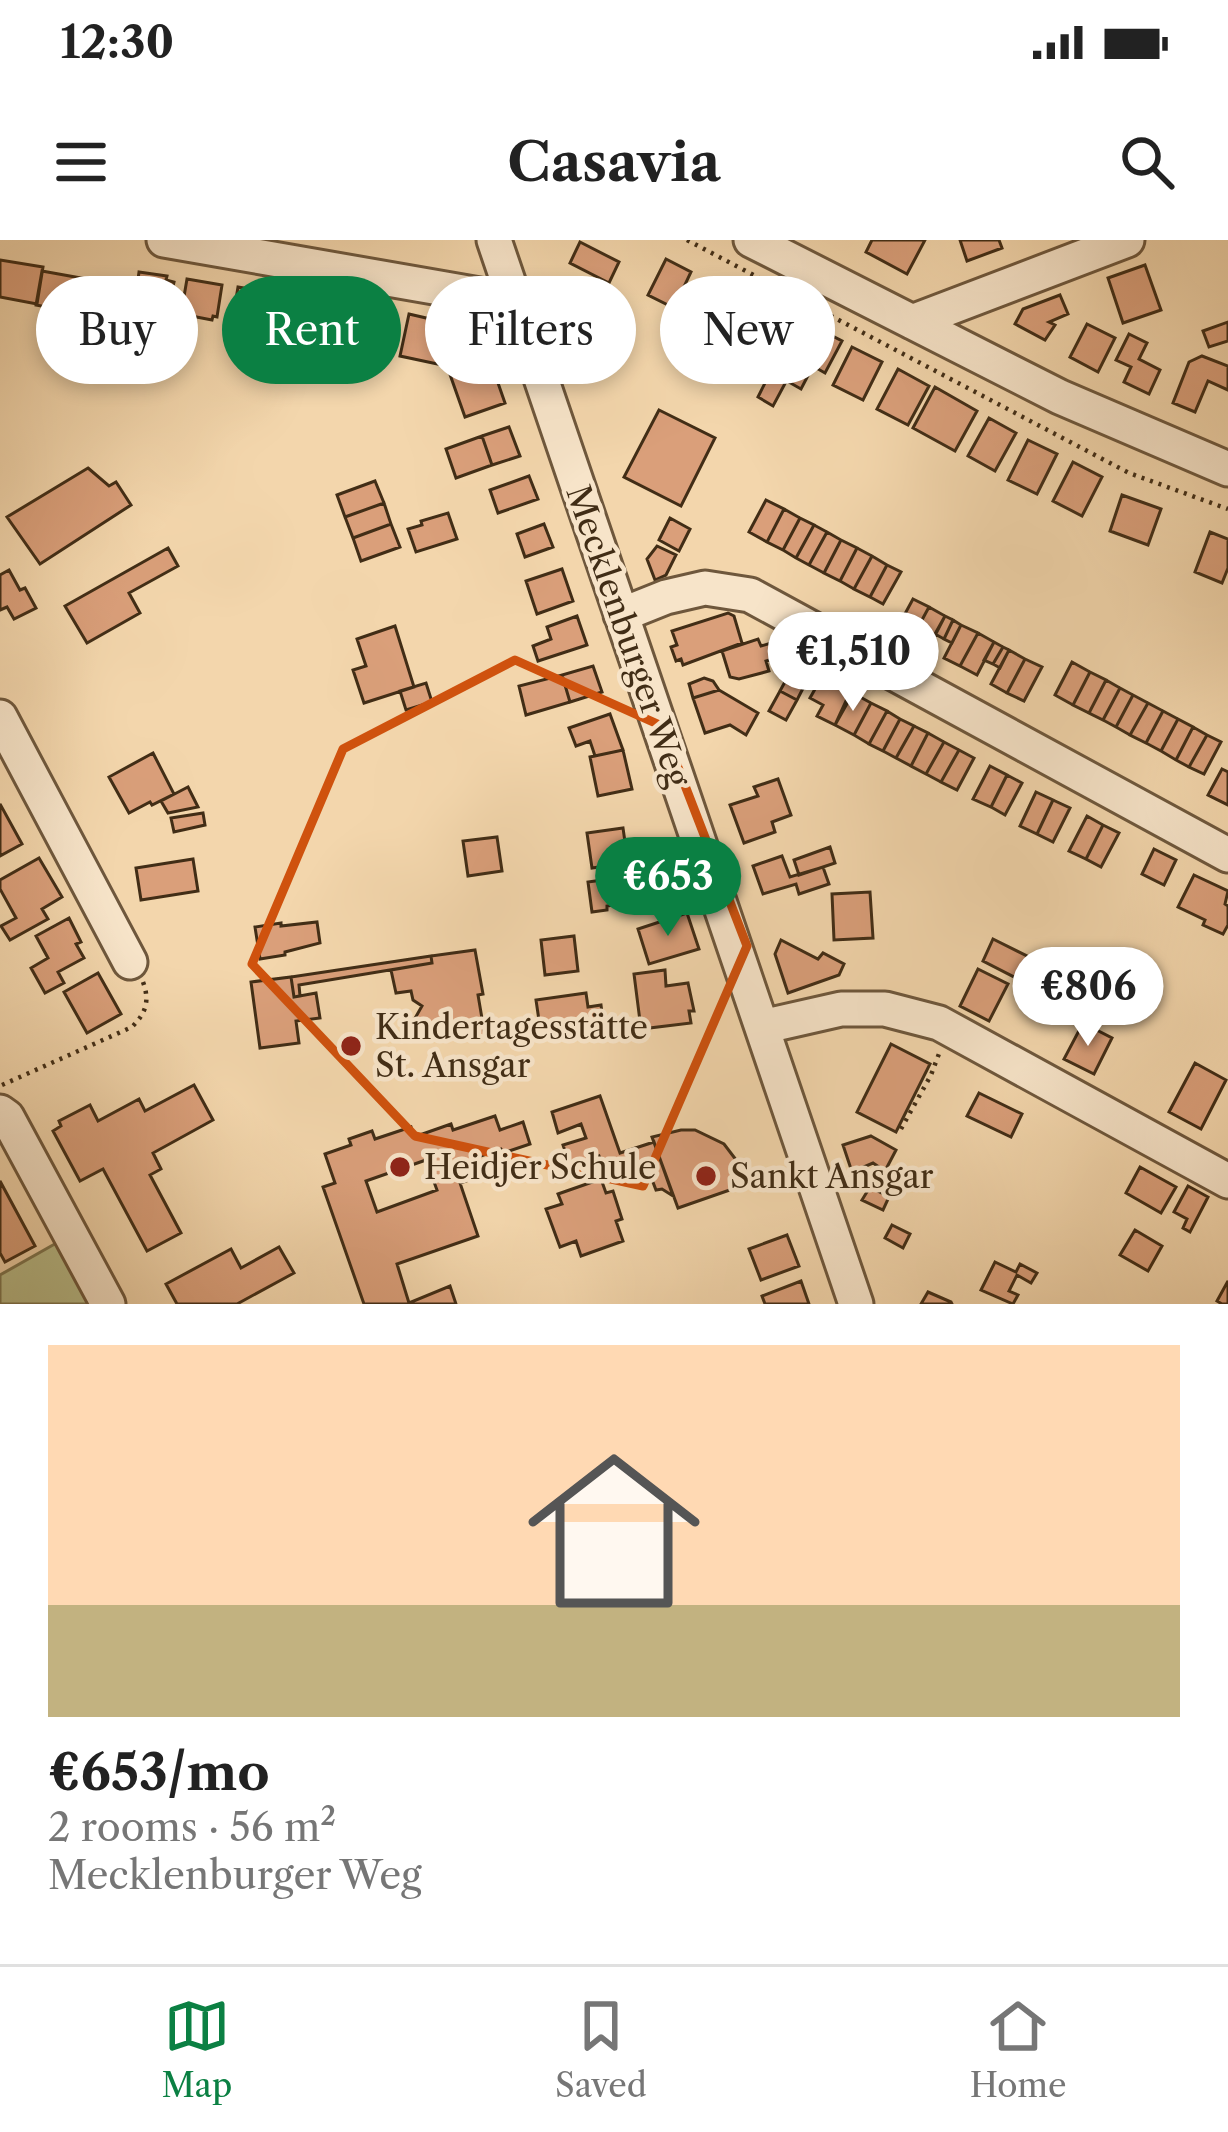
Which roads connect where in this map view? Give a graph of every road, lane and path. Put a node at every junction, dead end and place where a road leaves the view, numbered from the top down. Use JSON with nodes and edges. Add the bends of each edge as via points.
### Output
{"nodes":[{"id":1,"x":164,"y":240,"type":"edge"},
{"id":2,"x":494,"y":240,"type":"edge"},
{"id":3,"x":687,"y":240,"type":"edge"},
{"id":4,"x":751,"y":240,"type":"edge"},
{"id":5,"x":1126,"y":240,"type":"edge"},
{"id":6,"x":506,"y":276,"type":"edge"},
{"id":7,"x":425,"y":285,"type":"edge"},
{"id":8,"x":912,"y":322,"type":"junction"},
{"id":9,"x":542,"y":384,"type":"edge"},
{"id":10,"x":1228,"y":470,"type":"edge"},
{"id":11,"x":1228,"y":508,"type":"edge"},
{"id":12,"x":621,"y":615,"type":"junction"},
{"id":13,"x":0,"y":717,"type":"edge"},
{"id":14,"x":1228,"y":855,"type":"edge"},
{"id":15,"x":130,"y":962,"type":"joint"},
{"id":16,"x":939,"y":1023,"type":"junction"},
{"id":17,"x":761,"y":1027,"type":"junction"},
{"id":18,"x":0,"y":1086,"type":"edge"},
{"id":19,"x":0,"y":1112,"type":"edge"},
{"id":20,"x":901,"y":1130,"type":"dead end"},
{"id":21,"x":1228,"y":1181,"type":"edge"},
{"id":22,"x":108,"y":1304,"type":"edge"},
{"id":23,"x":856,"y":1304,"type":"edge"}],
"edges":[{"from":1,"to":7,"type":"street"},
{"from":2,"to":6,"type":"street","name":"Mecklenburger Weg"},
{"from":3,"to":11,"type":"path","via":[[1129,473]]},
{"from":4,"to":8,"type":"street"},
{"from":5,"to":8,"type":"street"},
{"from":8,"to":10,"type":"street"},
{"from":9,"to":12,"type":"street","name":"Mecklenburger Weg"},
{"from":12,"to":14,"type":"street","via":[[705,588],[750,595]]},
{"from":12,"to":17,"type":"street","name":"Mecklenburger Weg"},
{"from":13,"to":15,"type":"street"},
{"from":15,"to":18,"type":"path","via":[[147,1003],[132,1027]]},
{"from":16,"to":17,"type":"street","via":[[885,1009]]},
{"from":16,"to":20,"type":"path","via":[[944,1040]]},
{"from":16,"to":21,"type":"street"},
{"from":17,"to":23,"type":"street","name":"Mecklenburger Weg"},
{"from":19,"to":22,"type":"street"}]}
